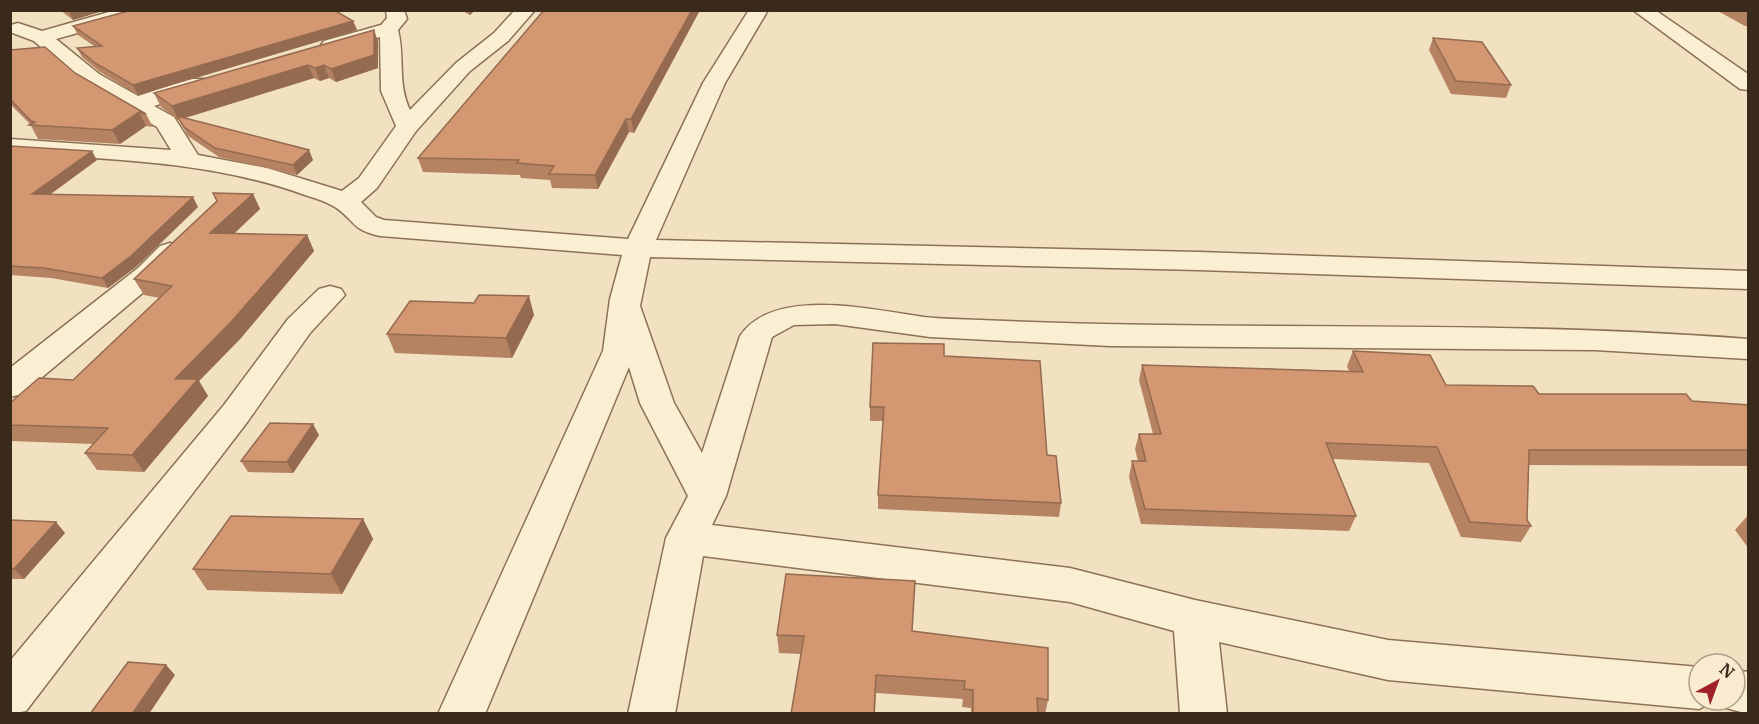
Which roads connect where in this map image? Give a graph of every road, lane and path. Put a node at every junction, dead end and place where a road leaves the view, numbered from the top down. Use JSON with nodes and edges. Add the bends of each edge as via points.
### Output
{"nodes":[{"id":1,"x":139,"y":10,"type":"edge"},
{"id":2,"x":526,"y":10,"type":"edge"},
{"id":3,"x":759,"y":10,"type":"edge"},
{"id":4,"x":1642,"y":10,"type":"edge"},
{"id":5,"x":391,"y":20,"type":"edge"},
{"id":6,"x":13,"y":25,"type":"edge"},
{"id":7,"x":41,"y":37,"type":"junction"},
{"id":8,"x":309,"y":52,"type":"edge"},
{"id":9,"x":220,"y":77,"type":"edge"},
{"id":10,"x":1749,"y":84,"type":"edge"},
{"id":11,"x":137,"y":104,"type":"junction"},
{"id":12,"x":408,"y":126,"type":"junction"},
{"id":13,"x":10,"y":146,"type":"edge"},
{"id":14,"x":188,"y":158,"type":"junction"},
{"id":15,"x":345,"y":202,"type":"junction"},
{"id":16,"x":194,"y":230,"type":"edge"},
{"id":17,"x":638,"y":248,"type":"junction"},
{"id":18,"x":1749,"y":280,"type":"edge"},
{"id":19,"x":330,"y":295,"type":"dead end"},
{"id":20,"x":625,"y":300,"type":"junction"},
{"id":21,"x":1749,"y":349,"type":"edge"},
{"id":22,"x":10,"y":386,"type":"edge"},
{"id":23,"x":707,"y":496,"type":"junction"},
{"id":24,"x":686,"y":538,"type":"junction"},
{"id":25,"x":1195,"y":618,"type":"junction"},
{"id":26,"x":1687,"y":687,"type":"edge"},
{"id":27,"x":10,"y":696,"type":"edge"},
{"id":28,"x":461,"y":714,"type":"edge"},
{"id":29,"x":651,"y":714,"type":"edge"},
{"id":30,"x":1204,"y":714,"type":"edge"}],
"edges":[{"from":1,"to":7,"type":"street"},
{"from":2,"to":12,"type":"street","via":[[501,37],[463,67]]},
{"from":3,"to":17,"type":"street","via":[[714,83]]},
{"from":4,"to":10,"type":"street"},
{"from":5,"to":8,"type":"street"},
{"from":5,"to":12,"type":"street","via":[[394,104]]},
{"from":6,"to":7,"type":"street"},
{"from":7,"to":11,"type":"street","via":[[91,79]]},
{"from":9,"to":11,"type":"street"},
{"from":11,"to":14,"type":"street","via":[[166,122]]},
{"from":12,"to":15,"type":"street","via":[[368,183]]},
{"from":13,"to":14,"type":"street"},
{"from":14,"to":15,"type":"street","via":[[284,179]]},
{"from":15,"to":17,"type":"street","via":[[366,223],[380,228]]},
{"from":16,"to":22,"type":"street","via":[[148,274]]},
{"from":17,"to":18,"type":"street","via":[[1211,261]]},
{"from":17,"to":20,"type":"street"},
{"from":19,"to":27,"type":"street","via":[[299,326],[236,413]]},
{"from":20,"to":23,"type":"street","via":[[657,403]]},
{"from":20,"to":28,"type":"street","via":[[618,351]]},
{"from":21,"to":23,"type":"street","via":[[1584,340],[1110,336],[930,327],[835,315],[794,316],[762,328],[756,336]]},
{"from":23,"to":24,"type":"street"},
{"from":24,"to":25,"type":"street","via":[[1070,585]]},
{"from":24,"to":29,"type":"street"},
{"from":25,"to":26,"type":"street","via":[[1388,660]]},
{"from":25,"to":30,"type":"street"}]}
